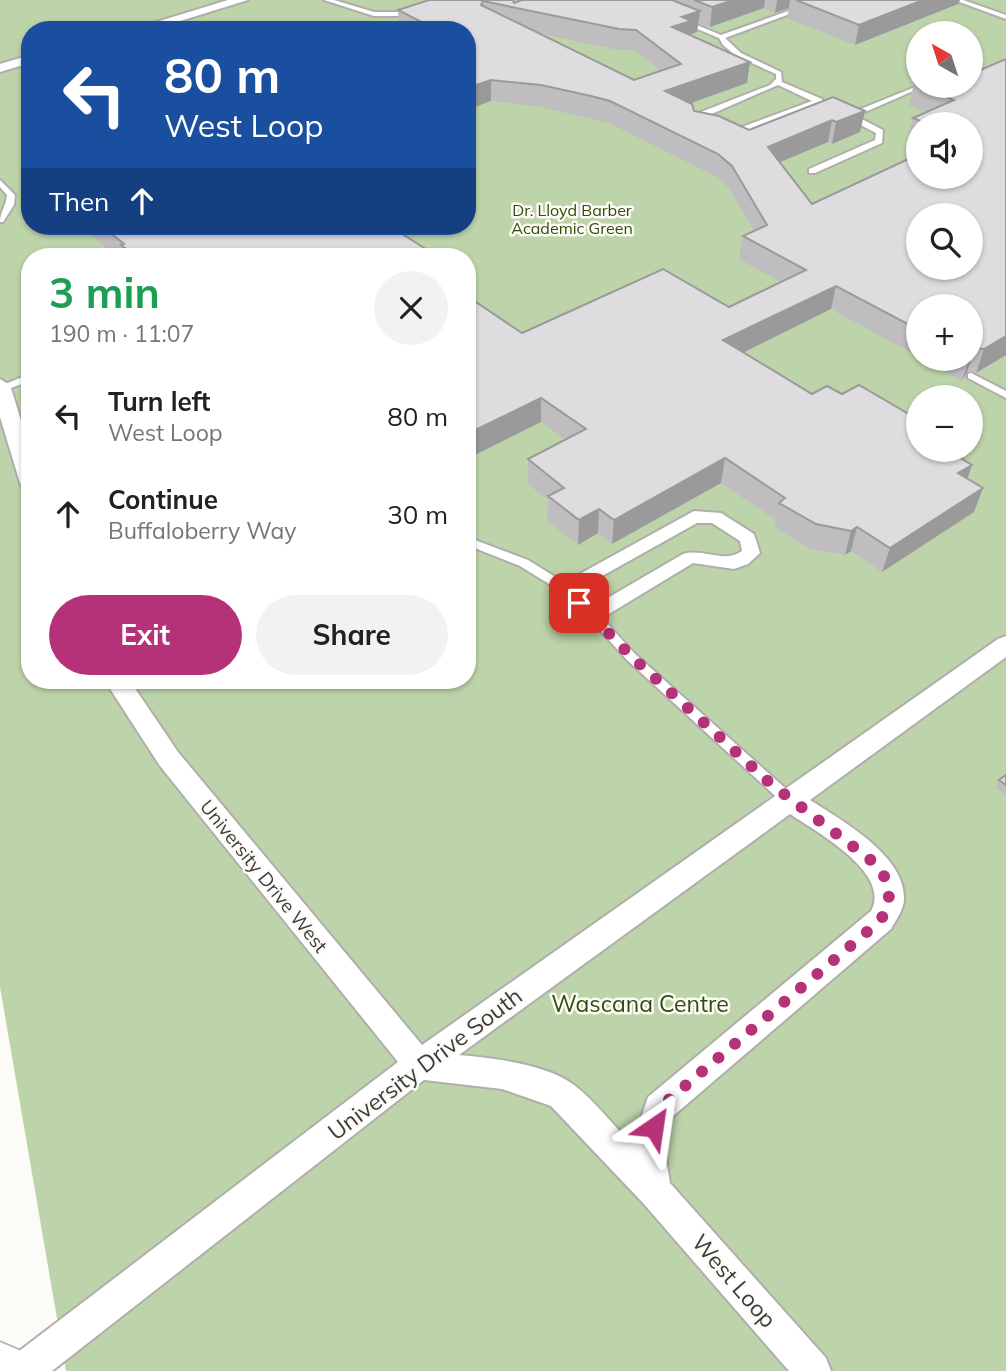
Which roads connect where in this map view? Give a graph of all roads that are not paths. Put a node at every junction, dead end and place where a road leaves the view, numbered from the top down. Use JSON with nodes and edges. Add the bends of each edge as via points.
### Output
{"nodes":[{"id":1,"x":242,"y":0,"type":"edge"},
{"id":2,"x":327,"y":0,"type":"edge"},
{"id":3,"x":825,"y":0,"type":"edge"},
{"id":4,"x":957,"y":0,"type":"edge"},
{"id":5,"x":422,"y":11,"type":"edge"},
{"id":6,"x":1006,"y":17,"type":"edge"},
{"id":7,"x":678,"y":19,"type":"edge"},
{"id":8,"x":168,"y":21,"type":"edge"},
{"id":9,"x":721,"y":37,"type":"junction"},
{"id":10,"x":21,"y":62,"type":"edge"},
{"id":11,"x":0,"y":68,"type":"edge"},
{"id":12,"x":777,"y":82,"type":"junction"},
{"id":13,"x":906,"y":93,"type":"edge"},
{"id":14,"x":819,"y":102,"type":"junction"},
{"id":15,"x":832,"y":107,"type":"edge"},
{"id":16,"x":841,"y":111,"type":"edge"},
{"id":17,"x":850,"y":116,"type":"junction"},
{"id":18,"x":701,"y":132,"type":"edge"},
{"id":19,"x":725,"y":135,"type":"edge"},
{"id":20,"x":812,"y":171,"type":"dead end"},
{"id":21,"x":0,"y":182,"type":"edge"},
{"id":22,"x":0,"y":219,"type":"edge"},
{"id":23,"x":971,"y":376,"type":"edge"},
{"id":24,"x":21,"y":380,"type":"edge"},
{"id":25,"x":1,"y":387,"type":"edge"},
{"id":26,"x":1006,"y":395,"type":"edge"},
{"id":27,"x":21,"y":453,"type":"edge"},
{"id":28,"x":476,"y":544,"type":"edge"},
{"id":29,"x":564,"y":590,"type":"junction"},
{"id":30,"x":593,"y":615,"type":"junction"},
{"id":31,"x":1006,"y":645,"type":"edge"},
{"id":32,"x":122,"y":689,"type":"edge"},
{"id":33,"x":789,"y":800,"type":"junction"},
{"id":34,"x":419,"y":1065,"type":"junction"},
{"id":35,"x":655,"y":1191,"type":"junction"},
{"id":36,"x":23,"y":1371,"type":"edge"},
{"id":37,"x":813,"y":1371,"type":"edge"}],
"edges":[{"from":1,"to":8,"type":"street"},
{"from":2,"to":5,"type":"lane","via":[[374,14],[405,16]]},
{"from":3,"to":9,"type":"lane"},
{"from":4,"to":6,"type":"lane"},
{"from":7,"to":9,"type":"lane"},
{"from":9,"to":12,"type":"lane","via":[[733,51],[779,74]]},
{"from":10,"to":11,"type":"street"},
{"from":12,"to":14,"type":"lane"},
{"from":12,"to":18,"type":"lane","via":[[704,114],[695,120],[695,128]]},
{"from":13,"to":17,"type":"lane"},
{"from":14,"to":15,"type":"lane"},
{"from":14,"to":19,"type":"lane"},
{"from":16,"to":17,"type":"lane"},
{"from":17,"to":20,"type":"lane","via":[[875,127],[879,141]]},
{"from":21,"to":22,"type":"lane","via":[[11,195]]},
{"from":23,"to":26,"type":"lane"},
{"from":24,"to":25,"type":"lane"},
{"from":25,"to":27,"type":"street"},
{"from":28,"to":29,"type":"lane","via":[[524,563]]},
{"from":29,"to":30,"type":"lane"},
{"from":29,"to":30,"type":"street","via":[[694,517],[715,517],[748,538],[751,553],[743,561],[731,565],[689,558]]},
{"from":30,"to":33,"type":"lane","via":[[631,656]]},
{"from":31,"to":33,"type":"street","name":"University Drive South"},
{"from":32,"to":34,"type":"street","name":"University Drive West","via":[[169,759]]},
{"from":33,"to":34,"type":"street","name":"University Drive South"},
{"from":33,"to":35,"type":"street","via":[[876,864],[887,880],[891,899],[881,920],[659,1108],[648,1145]]},
{"from":34,"to":35,"type":"street","name":"West Loop","via":[[502,1074],[562,1095]]},
{"from":34,"to":36,"type":"street","name":"University Drive South"},
{"from":35,"to":37,"type":"street","name":"West Loop"}]}
